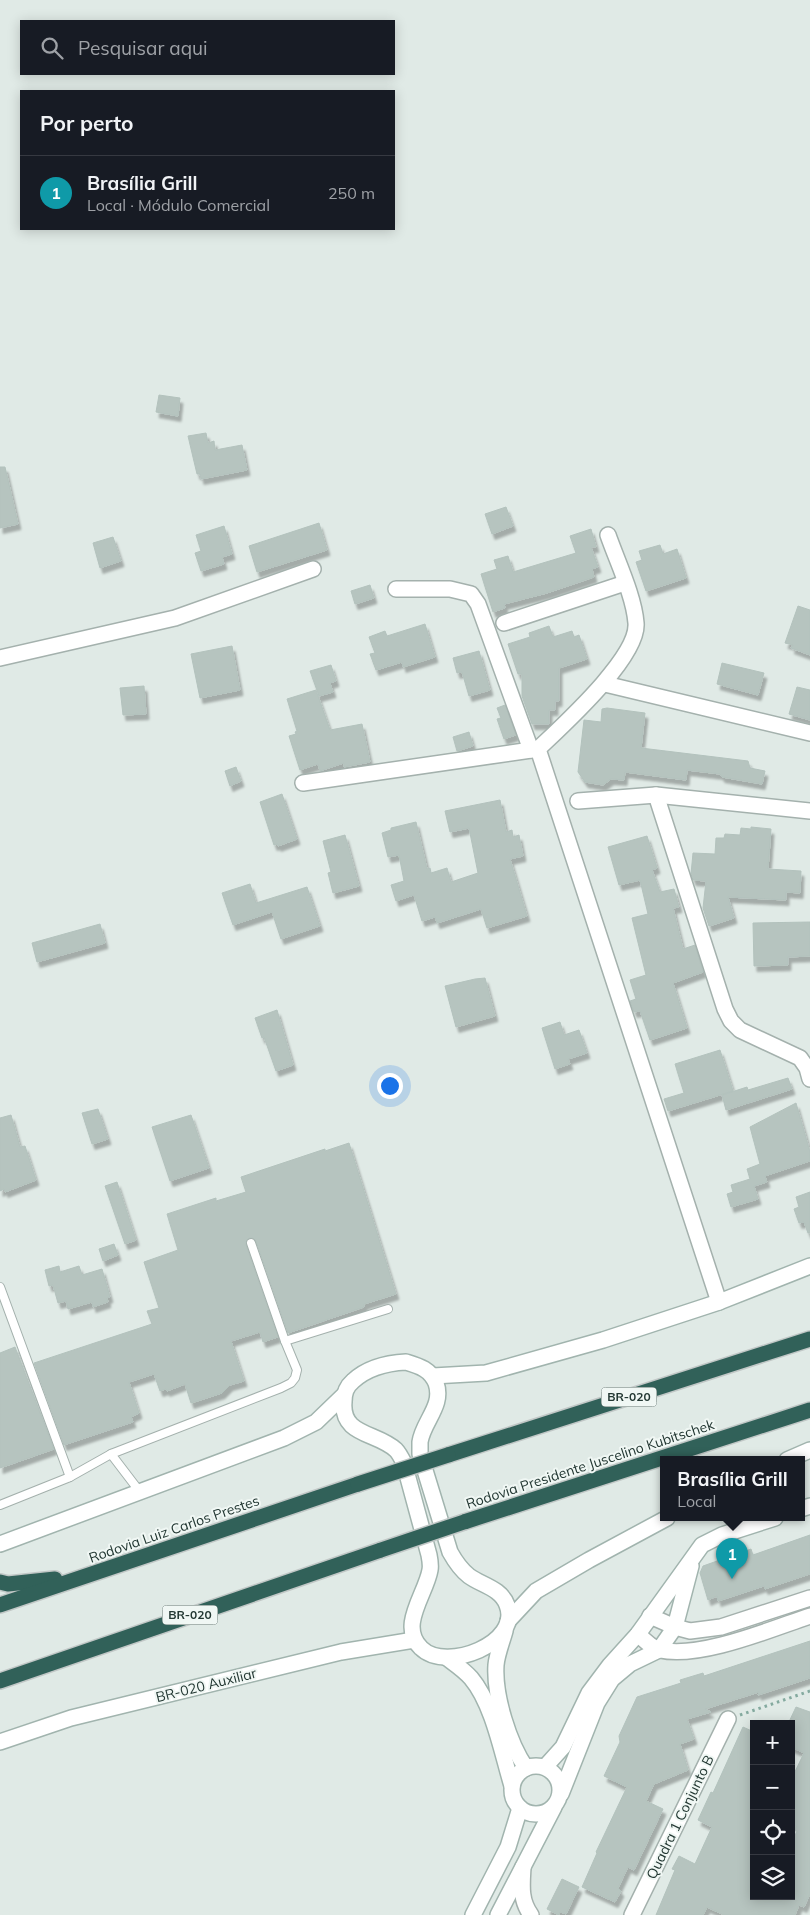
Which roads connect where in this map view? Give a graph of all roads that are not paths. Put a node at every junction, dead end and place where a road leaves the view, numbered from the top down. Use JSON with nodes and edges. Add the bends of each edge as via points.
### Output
{"nodes":[{"id":1,"x":608,"y":535,"type":"dead end"},
{"id":2,"x":313,"y":569,"type":"dead end"},
{"id":3,"x":625,"y":583,"type":"junction"},
{"id":4,"x":396,"y":589,"type":"dead end"},
{"id":5,"x":504,"y":623,"type":"dead end"},
{"id":6,"x":0,"y":658,"type":"edge"},
{"id":7,"x":605,"y":684,"type":"junction"},
{"id":8,"x":810,"y":733,"type":"edge"},
{"id":9,"x":535,"y":749,"type":"junction"},
{"id":10,"x":303,"y":783,"type":"dead end"},
{"id":11,"x":656,"y":795,"type":"junction"},
{"id":12,"x":578,"y":801,"type":"dead end"},
{"id":13,"x":810,"y":810,"type":"edge"},
{"id":14,"x":810,"y":1079,"type":"edge"},
{"id":15,"x":251,"y":1243,"type":"dead end"},
{"id":16,"x":810,"y":1266,"type":"edge"},
{"id":17,"x":0,"y":1287,"type":"edge"},
{"id":18,"x":719,"y":1302,"type":"junction"},
{"id":19,"x":388,"y":1309,"type":"dead end"},
{"id":20,"x":810,"y":1339,"type":"edge"},
{"id":21,"x":284,"y":1341,"type":"junction"},
{"id":22,"x":433,"y":1376,"type":"junction"},
{"id":23,"x":344,"y":1395,"type":"junction"},
{"id":24,"x":810,"y":1410,"type":"edge"},
{"id":25,"x":810,"y":1450,"type":"edge"},
{"id":26,"x":110,"y":1454,"type":"junction"},
{"id":27,"x":668,"y":1456,"type":"edge"},
{"id":28,"x":796,"y":1456,"type":"edge"},
{"id":29,"x":660,"y":1459,"type":"edge"},
{"id":30,"x":70,"y":1477,"type":"junction"},
{"id":31,"x":140,"y":1492,"type":"junction"},
{"id":32,"x":0,"y":1505,"type":"edge"},
{"id":33,"x":661,"y":1521,"type":"edge"},
{"id":34,"x":766,"y":1521,"type":"edge"},
{"id":35,"x":0,"y":1544,"type":"edge"},
{"id":36,"x":692,"y":1560,"type":"junction"},
{"id":37,"x":81,"y":1577,"type":"junction"},
{"id":38,"x":0,"y":1582,"type":"edge"},
{"id":39,"x":810,"y":1598,"type":"edge"},
{"id":40,"x":0,"y":1605,"type":"edge"},
{"id":41,"x":650,"y":1616,"type":"junction"},
{"id":42,"x":810,"y":1616,"type":"edge"},
{"id":43,"x":507,"y":1626,"type":"junction"},
{"id":44,"x":675,"y":1627,"type":"junction"},
{"id":45,"x":721,"y":1627,"type":"junction"},
{"id":46,"x":638,"y":1634,"type":"junction"},
{"id":47,"x":414,"y":1640,"type":"junction"},
{"id":48,"x":725,"y":1644,"type":"junction"},
{"id":49,"x":659,"y":1650,"type":"junction"},
{"id":50,"x":446,"y":1658,"type":"junction"},
{"id":51,"x":0,"y":1681,"type":"edge"},
{"id":52,"x":728,"y":1719,"type":"road end"},
{"id":53,"x":0,"y":1742,"type":"edge"},
{"id":54,"x":546,"y":1767,"type":"junction"},
{"id":55,"x":526,"y":1768,"type":"junction"},
{"id":56,"x":512,"y":1786,"type":"junction"},
{"id":57,"x":557,"y":1800,"type":"junction"},
{"id":58,"x":520,"y":1808,"type":"junction"},
{"id":59,"x":523,"y":1866,"type":"junction"},
{"id":60,"x":484,"y":1892,"type":"junction"},
{"id":61,"x":473,"y":1915,"type":"edge"},
{"id":62,"x":494,"y":1915,"type":"edge"},
{"id":63,"x":498,"y":1915,"type":"edge"},
{"id":64,"x":532,"y":1915,"type":"edge"},
{"id":65,"x":632,"y":1915,"type":"edge"}],
"edges":[{"from":1,"to":3,"type":"street"},
{"from":2,"to":6,"type":"street","via":[[175,618]]},
{"from":3,"to":5,"type":"street"},
{"from":3,"to":7,"type":"street","via":[[637,625],[632,643]]},
{"from":4,"to":9,"type":"street","via":[[450,589],[472,594]]},
{"from":7,"to":8,"type":"street"},
{"from":7,"to":9,"type":"street"},
{"from":9,"to":10,"type":"street"},
{"from":9,"to":18,"type":"street"},
{"from":11,"to":12,"type":"street"},
{"from":11,"to":13,"type":"street"},
{"from":11,"to":14,"type":"street","via":[[731,1021],[740,1030],[800,1058]]},
{"from":15,"to":21,"type":"lane"},
{"from":16,"to":18,"type":"street"},
{"from":17,"to":30,"type":"lane"},
{"from":18,"to":22,"type":"street","via":[[603,1340],[486,1373]]},
{"from":19,"to":21,"type":"lane"},
{"from":20,"to":37,"type":"highway","name":"Rodovia Luiz Carlos Prestes","number":"BR-020","bridge":true},
{"from":21,"to":26,"type":"lane","via":[[297,1370],[291,1383]]},
{"from":22,"to":23,"type":"street","via":[[421,1366],[406,1362],[378,1366],[360,1375]]},
{"from":22,"to":43,"type":"street","via":[[438,1399],[420,1441],[420,1454],[450,1552],[470,1577],[502,1595],[508,1606]]},
{"from":23,"to":31,"type":"street","via":[[316,1422],[284,1438]]},
{"from":23,"to":47,"type":"street","via":[[343,1410],[348,1422],[359,1432],[395,1450],[404,1463],[430,1569],[413,1614]]},
{"from":24,"to":27,"type":"highway","name":"Rodovia Presidente Juscelino Kubitschek","number":"BR-020","bridge":true},
{"from":25,"to":28,"type":"street"},
{"from":26,"to":30,"type":"lane"},
{"from":26,"to":31,"type":"lane"},
{"from":29,"to":51,"type":"highway","name":"Rodovia Presidente Juscelino Kubitschek","number":"BR-020","bridge":true},
{"from":30,"to":32,"type":"lane"},
{"from":31,"to":35,"type":"street"},
{"from":33,"to":43,"type":"street","via":[[536,1591]]},
{"from":34,"to":36,"type":"street","via":[[702,1545]]},
{"from":36,"to":41,"type":"street"},
{"from":36,"to":44,"type":"street"},
{"from":37,"to":38,"type":"highway"},
{"from":37,"to":40,"type":"highway","name":"Rodovia Luiz Carlos Prestes","number":"BR-020"},
{"from":39,"to":45,"type":"street"},
{"from":41,"to":44,"type":"street"},
{"from":41,"to":46,"type":"street"},
{"from":42,"to":48,"type":"street"},
{"from":43,"to":50,"type":"street","via":[[484,1648]]},
{"from":43,"to":55,"type":"street","via":[[496,1663],[497,1685],[511,1738]]},
{"from":44,"to":45,"type":"street","via":[[690,1631]]},
{"from":44,"to":49,"type":"street"},
{"from":45,"to":48,"type":"street"},
{"from":46,"to":49,"type":"street"},
{"from":46,"to":54,"type":"street","via":[[588,1693],[563,1747]]},
{"from":47,"to":50,"type":"street","via":[[421,1649]]},
{"from":47,"to":53,"type":"street","name":"BR-020 Auxiliar","via":[[341,1652],[90,1713]]},
{"from":48,"to":49,"type":"street","via":[[692,1651]]},
{"from":49,"to":57,"type":"street","via":[[630,1664],[612,1679],[597,1703]]},
{"from":50,"to":56,"type":"street","via":[[480,1691]]},
{"from":52,"to":65,"type":"street","name":"Quadra 1 Conjunto B"},
{"from":54,"to":55,"type":"street"},
{"from":54,"to":57,"type":"street","via":[[559,1780]]},
{"from":55,"to":56,"type":"street"},
{"from":56,"to":58,"type":"street","via":[[512,1794]]},
{"from":57,"to":58,"type":"street","via":[[541,1814]]},
{"from":57,"to":59,"type":"street"},
{"from":58,"to":60,"type":"street","via":[[508,1848]]},
{"from":59,"to":63,"type":"street"},
{"from":59,"to":64,"type":"street","via":[[521,1892]]},
{"from":60,"to":61,"type":"street"},
{"from":60,"to":62,"type":"street"}]}
